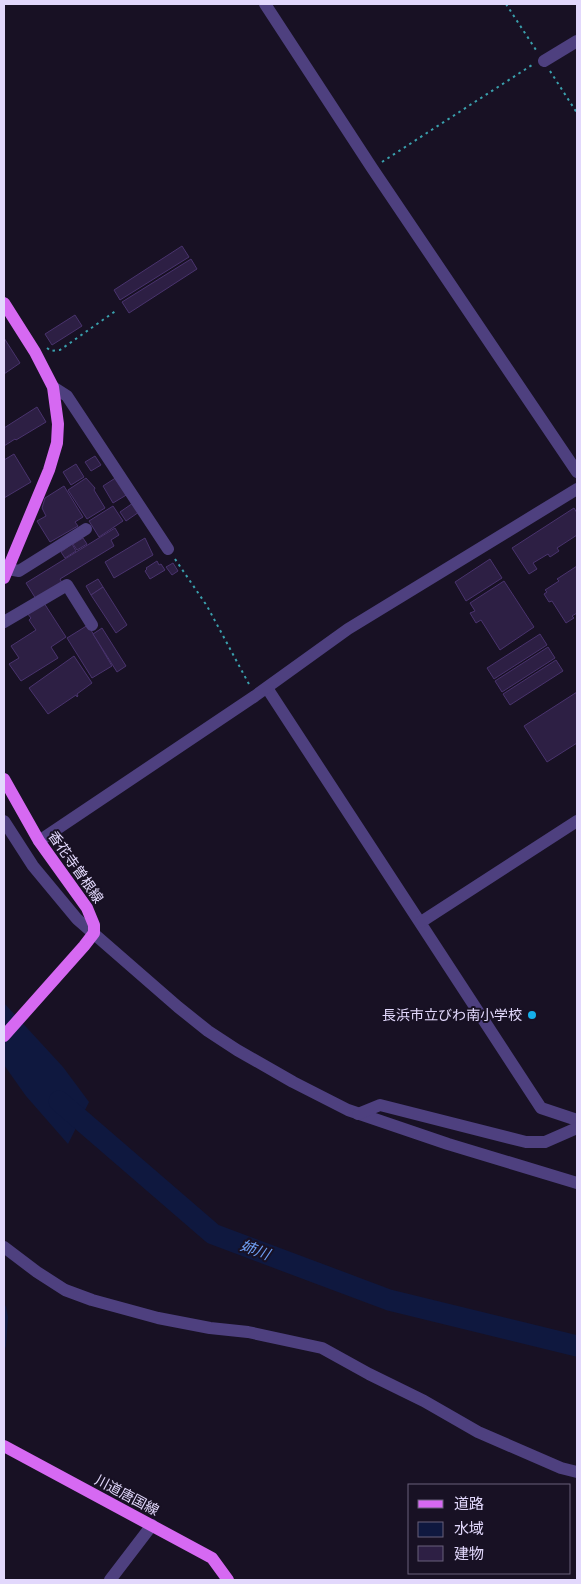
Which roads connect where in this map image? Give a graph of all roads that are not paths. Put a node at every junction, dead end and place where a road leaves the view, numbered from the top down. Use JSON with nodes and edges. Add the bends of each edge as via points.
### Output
{"nodes":[{"id":1,"x":265,"y":4,"type":"edge"},
{"id":2,"x":577,"y":41,"type":"edge"},
{"id":3,"x":539,"y":63,"type":"road end"},
{"id":4,"x":4,"y":303,"type":"edge"},
{"id":5,"x":53,"y":387,"type":"junction"},
{"id":6,"x":577,"y":472,"type":"edge"},
{"id":7,"x":577,"y":489,"type":"edge"},
{"id":8,"x":86,"y":529,"type":"dead end"},
{"id":9,"x":168,"y":548,"type":"road end"},
{"id":10,"x":6,"y":574,"type":"edge"},
{"id":11,"x":4,"y":622,"type":"edge"},
{"id":12,"x":92,"y":625,"type":"dead end"},
{"id":13,"x":267,"y":688,"type":"junction"},
{"id":14,"x":4,"y":779,"type":"edge"},
{"id":15,"x":4,"y":821,"type":"edge"},
{"id":16,"x":577,"y":821,"type":"edge"},
{"id":17,"x":39,"y":841,"type":"junction"},
{"id":18,"x":421,"y":922,"type":"junction"},
{"id":19,"x":94,"y":933,"type":"junction"},
{"id":20,"x":4,"y":1036,"type":"edge"},
{"id":21,"x":358,"y":1114,"type":"junction"},
{"id":22,"x":577,"y":1120,"type":"edge"},
{"id":23,"x":577,"y":1128,"type":"edge"},
{"id":24,"x":577,"y":1183,"type":"edge"},
{"id":25,"x":4,"y":1247,"type":"edge"},
{"id":26,"x":4,"y":1446,"type":"edge"},
{"id":27,"x":560,"y":1468,"type":"junction"},
{"id":28,"x":577,"y":1472,"type":"edge"},
{"id":29,"x":577,"y":1481,"type":"edge"},
{"id":30,"x":152,"y":1525,"type":"junction"},
{"id":31,"x":110,"y":1580,"type":"edge"},
{"id":32,"x":228,"y":1580,"type":"edge"}],
"edges":[{"from":1,"to":6,"type":"street"},
{"from":2,"to":3,"type":"street"},
{"from":4,"to":5,"type":"main road"},
{"from":5,"to":9,"type":"street","via":[[68,396]]},
{"from":5,"to":10,"type":"main road","via":[[57,443]]},
{"from":7,"to":13,"type":"street","via":[[348,629]]},
{"from":8,"to":10,"type":"street","via":[[19,571]]},
{"from":11,"to":12,"type":"street","via":[[67,585]]},
{"from":13,"to":17,"type":"street"},
{"from":13,"to":18,"type":"street"},
{"from":14,"to":17,"type":"main road","name":"香花寺曽根線"},
{"from":15,"to":19,"type":"street","via":[[33,866],[77,920]]},
{"from":16,"to":18,"type":"street"},
{"from":17,"to":19,"type":"main road","name":"香花寺曽根線","via":[[88,908]]},
{"from":18,"to":22,"type":"street","via":[[541,1108]]},
{"from":19,"to":20,"type":"main road"},
{"from":19,"to":21,"type":"street","via":[[150,984],[208,1030],[260,1064]]},
{"from":21,"to":23,"type":"street","via":[[380,1106],[526,1142],[545,1142]]},
{"from":21,"to":24,"type":"street"},
{"from":25,"to":27,"type":"street","via":[[65,1290],[92,1300],[158,1318],[322,1348],[478,1432]]},
{"from":26,"to":30,"type":"main road","name":"川道唐国線"},
{"from":27,"to":28,"type":"street"},
{"from":27,"to":29,"type":"street"},
{"from":30,"to":31,"type":"street"},
{"from":30,"to":32,"type":"main road","name":"川道唐国線","via":[[212,1558]]}]}
